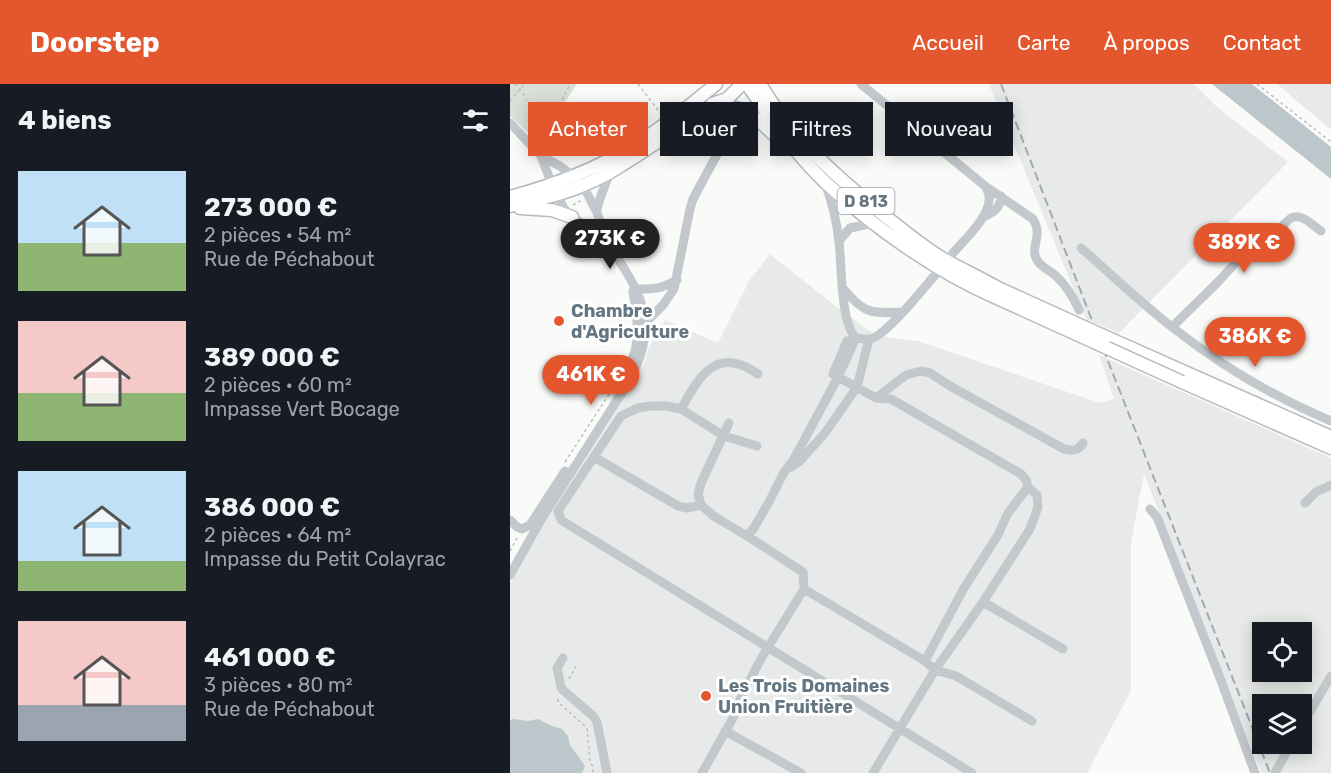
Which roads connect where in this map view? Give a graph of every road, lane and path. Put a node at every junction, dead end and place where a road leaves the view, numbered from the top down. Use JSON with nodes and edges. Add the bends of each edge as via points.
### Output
{"nodes":[{"id":1,"x":515,"y":84,"type":"edge"},
{"id":2,"x":524,"y":84,"type":"edge"},
{"id":3,"x":571,"y":84,"type":"edge"},
{"id":4,"x":638,"y":84,"type":"edge"},
{"id":5,"x":716,"y":84,"type":"edge"},
{"id":6,"x":742,"y":84,"type":"edge"},
{"id":7,"x":747,"y":84,"type":"edge"},
{"id":8,"x":861,"y":84,"type":"edge"},
{"id":9,"x":1257,"y":84,"type":"edge"},
{"id":10,"x":758,"y":85,"type":"edge"},
{"id":11,"x":520,"y":88,"type":"junction"},
{"id":12,"x":510,"y":101,"type":"edge"},
{"id":13,"x":560,"y":102,"type":"edge"},
{"id":14,"x":720,"y":102,"type":"edge"},
{"id":15,"x":528,"y":103,"type":"edge"},
{"id":16,"x":660,"y":112,"type":"edge"},
{"id":17,"x":770,"y":115,"type":"edge"},
{"id":18,"x":758,"y":120,"type":"edge"},
{"id":19,"x":510,"y":123,"type":"edge"},
{"id":20,"x":770,"y":130,"type":"edge"},
{"id":21,"x":526,"y":139,"type":"joint"},
{"id":22,"x":660,"y":140,"type":"edge"},
{"id":23,"x":528,"y":141,"type":"edge"},
{"id":24,"x":1331,"y":142,"type":"edge"},
{"id":25,"x":541,"y":156,"type":"joint"},
{"id":26,"x":716,"y":156,"type":"edge"},
{"id":27,"x":802,"y":156,"type":"edge"},
{"id":28,"x":545,"y":169,"type":"junction"},
{"id":29,"x":610,"y":173,"type":"junction"},
{"id":30,"x":573,"y":176,"type":"junction"},
{"id":31,"x":824,"y":181,"type":"junction"},
{"id":32,"x":582,"y":186,"type":"junction"},
{"id":33,"x":985,"y":186,"type":"junction"},
{"id":34,"x":539,"y":189,"type":"junction"},
{"id":35,"x":554,"y":190,"type":"junction"},
{"id":36,"x":1001,"y":196,"type":"junction"},
{"id":37,"x":510,"y":197,"type":"edge"},
{"id":38,"x":510,"y":207,"type":"edge"},
{"id":39,"x":597,"y":211,"type":"junction"},
{"id":40,"x":572,"y":217,"type":"junction"},
{"id":41,"x":982,"y":218,"type":"junction"},
{"id":42,"x":874,"y":223,"type":"junction"},
{"id":43,"x":622,"y":228,"type":"dead end"},
{"id":44,"x":1321,"y":231,"type":"dead end"},
{"id":45,"x":839,"y":241,"type":"junction"},
{"id":46,"x":610,"y":246,"type":"junction"},
{"id":47,"x":1081,"y":248,"type":"dead end"},
{"id":48,"x":953,"y":253,"type":"dead end"},
{"id":49,"x":935,"y":275,"type":"dead end"},
{"id":50,"x":632,"y":280,"type":"junction"},
{"id":51,"x":677,"y":280,"type":"junction"},
{"id":52,"x":842,"y":287,"type":"junction"},
{"id":53,"x":637,"y":289,"type":"junction"},
{"id":54,"x":996,"y":293,"type":"junction"},
{"id":55,"x":1079,"y":310,"type":"dead end"},
{"id":56,"x":903,"y":312,"type":"junction"},
{"id":57,"x":645,"y":323,"type":"junction"},
{"id":58,"x":1172,"y":327,"type":"junction"},
{"id":59,"x":853,"y":335,"type":"junction"},
{"id":60,"x":869,"y":339,"type":"junction"},
{"id":61,"x":758,"y":374,"type":"dead end"},
{"id":62,"x":835,"y":376,"type":"junction"},
{"id":63,"x":857,"y":387,"type":"junction"},
{"id":64,"x":613,"y":388,"type":"dead end"},
{"id":65,"x":876,"y":398,"type":"junction"},
{"id":66,"x":1239,"y":402,"type":"junction"},
{"id":67,"x":681,"y":409,"type":"junction"},
{"id":68,"x":1331,"y":421,"type":"edge"},
{"id":69,"x":729,"y":423,"type":"dead end"},
{"id":70,"x":724,"y":436,"type":"junction"},
{"id":71,"x":1331,"y":437,"type":"edge"},
{"id":72,"x":1083,"y":443,"type":"dead end"},
{"id":73,"x":756,"y":446,"type":"dead end"},
{"id":74,"x":1331,"y":448,"type":"edge"},
{"id":75,"x":594,"y":457,"type":"junction"},
{"id":76,"x":563,"y":466,"type":"dead end"},
{"id":77,"x":787,"y":469,"type":"junction"},
{"id":78,"x":1331,"y":485,"type":"edge"},
{"id":79,"x":1028,"y":487,"type":"junction"},
{"id":80,"x":1305,"y":503,"type":"dead end"},
{"id":81,"x":701,"y":505,"type":"junction"},
{"id":82,"x":1150,"y":509,"type":"dead end"},
{"id":83,"x":510,"y":520,"type":"edge"},
{"id":84,"x":521,"y":531,"type":"junction"},
{"id":85,"x":747,"y":536,"type":"junction"},
{"id":86,"x":510,"y":551,"type":"edge"},
{"id":87,"x":510,"y":575,"type":"edge"},
{"id":88,"x":804,"y":589,"type":"junction"},
{"id":89,"x":983,"y":602,"type":"junction"},
{"id":90,"x":768,"y":648,"type":"junction"},
{"id":91,"x":1063,"y":649,"type":"dead end"},
{"id":92,"x":563,"y":658,"type":"dead end"},
{"id":93,"x":925,"y":661,"type":"junction"},
{"id":94,"x":577,"y":664,"type":"dead end"},
{"id":95,"x":935,"y":670,"type":"junction"},
{"id":96,"x":1331,"y":676,"type":"edge"},
{"id":97,"x":563,"y":690,"type":"junction"},
{"id":98,"x":1312,"y":708,"type":"edge"},
{"id":99,"x":1032,"y":722,"type":"dead end"},
{"id":100,"x":900,"y":729,"type":"junction"},
{"id":101,"x":725,"y":731,"type":"junction"},
{"id":102,"x":1285,"y":754,"type":"edge"},
{"id":103,"x":593,"y":773,"type":"edge"},
{"id":104,"x":607,"y":773,"type":"edge"},
{"id":105,"x":702,"y":773,"type":"edge"},
{"id":106,"x":801,"y":773,"type":"edge"},
{"id":107,"x":873,"y":773,"type":"edge"},
{"id":108,"x":972,"y":773,"type":"edge"},
{"id":109,"x":1255,"y":773,"type":"edge"},
{"id":110,"x":1275,"y":773,"type":"edge"}],
"edges":[{"from":1,"to":11,"type":"path"},
{"from":2,"to":11,"type":"path"},
{"from":3,"to":13,"type":"path"},
{"from":4,"to":16,"type":"path"},
{"from":5,"to":30,"type":"main road","via":[[631,147]]},
{"from":6,"to":14,"type":"main road"},
{"from":7,"to":17,"type":"main road","number":"D 813"},
{"from":8,"to":33,"type":"street"},
{"from":9,"to":24,"type":"path"},
{"from":10,"to":54,"type":"main road","number":"D 813","via":[[799,138],[860,196]]},
{"from":11,"to":12,"type":"path"},
{"from":11,"to":15,"type":"path"},
{"from":18,"to":20,"type":"main road"},
{"from":19,"to":21,"type":"street"},
{"from":21,"to":23,"type":"street"},
{"from":22,"to":29,"type":"main road"},
{"from":25,"to":28,"type":"street"},
{"from":25,"to":30,"type":"street"},
{"from":26,"to":51,"type":"street","via":[[693,199]]},
{"from":27,"to":31,"type":"main road","number":"D 813"},
{"from":28,"to":34,"type":"street","via":[[544,183]]},
{"from":28,"to":35,"type":"street"},
{"from":29,"to":32,"type":"main road"},
{"from":29,"to":39,"type":"street"},
{"from":30,"to":32,"type":"street"},
{"from":30,"to":35,"type":"main road"},
{"from":31,"to":42,"type":"main road","number":"D 813"},
{"from":31,"to":45,"type":"street"},
{"from":32,"to":35,"type":"main road"},
{"from":32,"to":39,"type":"street"},
{"from":33,"to":36,"type":"street"},
{"from":33,"to":41,"type":"street","via":[[989,198]]},
{"from":34,"to":35,"type":"main road"},
{"from":34,"to":37,"type":"main road"},
{"from":35,"to":38,"type":"main road"},
{"from":35,"to":40,"type":"street"},
{"from":36,"to":41,"type":"street","via":[[995,211]]},
{"from":36,"to":55,"type":"street","via":[[1033,219],[1038,233],[1034,253],[1038,262],[1069,289]]},
{"from":38,"to":40,"type":"main road","via":[[552,210]]},
{"from":39,"to":46,"type":"street"},
{"from":40,"to":46,"type":"street"},
{"from":41,"to":48,"type":"street"},
{"from":42,"to":45,"type":"street","via":[[850,228]]},
{"from":42,"to":54,"type":"main road","number":"D 813","via":[[939,269]]},
{"from":43,"to":46,"type":"street"},
{"from":44,"to":58,"type":"street","via":[[1301,217],[1291,218],[1256,249],[1239,258]]},
{"from":45,"to":52,"type":"street"},
{"from":46,"to":50,"type":"street"},
{"from":47,"to":58,"type":"street"},
{"from":49,"to":56,"type":"street"},
{"from":50,"to":53,"type":"street"},
{"from":50,"to":84,"type":"street","via":[[638,330],[630,365],[610,403],[530,525]]},
{"from":51,"to":53,"type":"street","via":[[663,288]]},
{"from":51,"to":57,"type":"street","via":[[672,294]]},
{"from":52,"to":56,"type":"street","via":[[866,310]]},
{"from":52,"to":59,"type":"street"},
{"from":53,"to":57,"type":"street"},
{"from":54,"to":66,"type":"main road","number":"D 813","bridge":true,"via":[[1106,337]]},
{"from":54,"to":66,"type":"main road","number":"D 813","bridge":true,"via":[[1182,382]]},
{"from":56,"to":60,"type":"street"},
{"from":57,"to":87,"type":"street","via":[[643,349],[630,380]]},
{"from":58,"to":68,"type":"street","via":[[1243,377]]},
{"from":59,"to":60,"type":"street"},
{"from":59,"to":62,"type":"street"},
{"from":60,"to":63,"type":"street"},
{"from":61,"to":67,"type":"street","via":[[734,363],[712,366],[698,380]]},
{"from":62,"to":63,"type":"street"},
{"from":62,"to":77,"type":"street"},
{"from":63,"to":65,"type":"street"},
{"from":63,"to":77,"type":"street","via":[[825,433],[799,462]]},
{"from":64,"to":76,"type":"path"},
{"from":65,"to":72,"type":"street","via":[[906,375],[921,371],[1064,449],[1072,451]]},
{"from":65,"to":79,"type":"street","via":[[891,399],[1021,474]]},
{"from":66,"to":71,"type":"main road","number":"D 813"},
{"from":66,"to":74,"type":"main road","number":"D 813"},
{"from":67,"to":70,"type":"street"},
{"from":67,"to":75,"type":"street","via":[[651,406],[621,416]]},
{"from":69,"to":70,"type":"street"},
{"from":70,"to":73,"type":"street"},
{"from":70,"to":81,"type":"street","via":[[701,483]]},
{"from":75,"to":81,"type":"street","via":[[678,506]]},
{"from":75,"to":90,"type":"street","via":[[558,512],[561,520]]},
{"from":77,"to":85,"type":"street"},
{"from":78,"to":80,"type":"street"},
{"from":79,"to":89,"type":"street","via":[[1037,495],[1038,507],[1030,529]]},
{"from":79,"to":93,"type":"street","via":[[1008,513]]},
{"from":81,"to":85,"type":"street"},
{"from":82,"to":109,"type":"street","via":[[1157,517]]},
{"from":83,"to":84,"type":"street"},
{"from":84,"to":86,"type":"path"},
{"from":85,"to":88,"type":"street","via":[[803,573]]},
{"from":88,"to":90,"type":"street"},
{"from":88,"to":93,"type":"street"},
{"from":89,"to":91,"type":"street"},
{"from":89,"to":95,"type":"street"},
{"from":90,"to":100,"type":"street"},
{"from":90,"to":101,"type":"street"},
{"from":92,"to":97,"type":"street","via":[[557,668]]},
{"from":93,"to":95,"type":"street"},
{"from":94,"to":97,"type":"path"},
{"from":95,"to":99,"type":"street","via":[[956,676]]},
{"from":95,"to":100,"type":"street"},
{"from":96,"to":98,"type":"street"},
{"from":97,"to":103,"type":"path","via":[[558,702],[587,728]]},
{"from":97,"to":104,"type":"street","via":[[597,722]]},
{"from":100,"to":107,"type":"street"},
{"from":100,"to":108,"type":"street"},
{"from":101,"to":105,"type":"street"},
{"from":101,"to":106,"type":"street"},
{"from":102,"to":110,"type":"street"}]}
